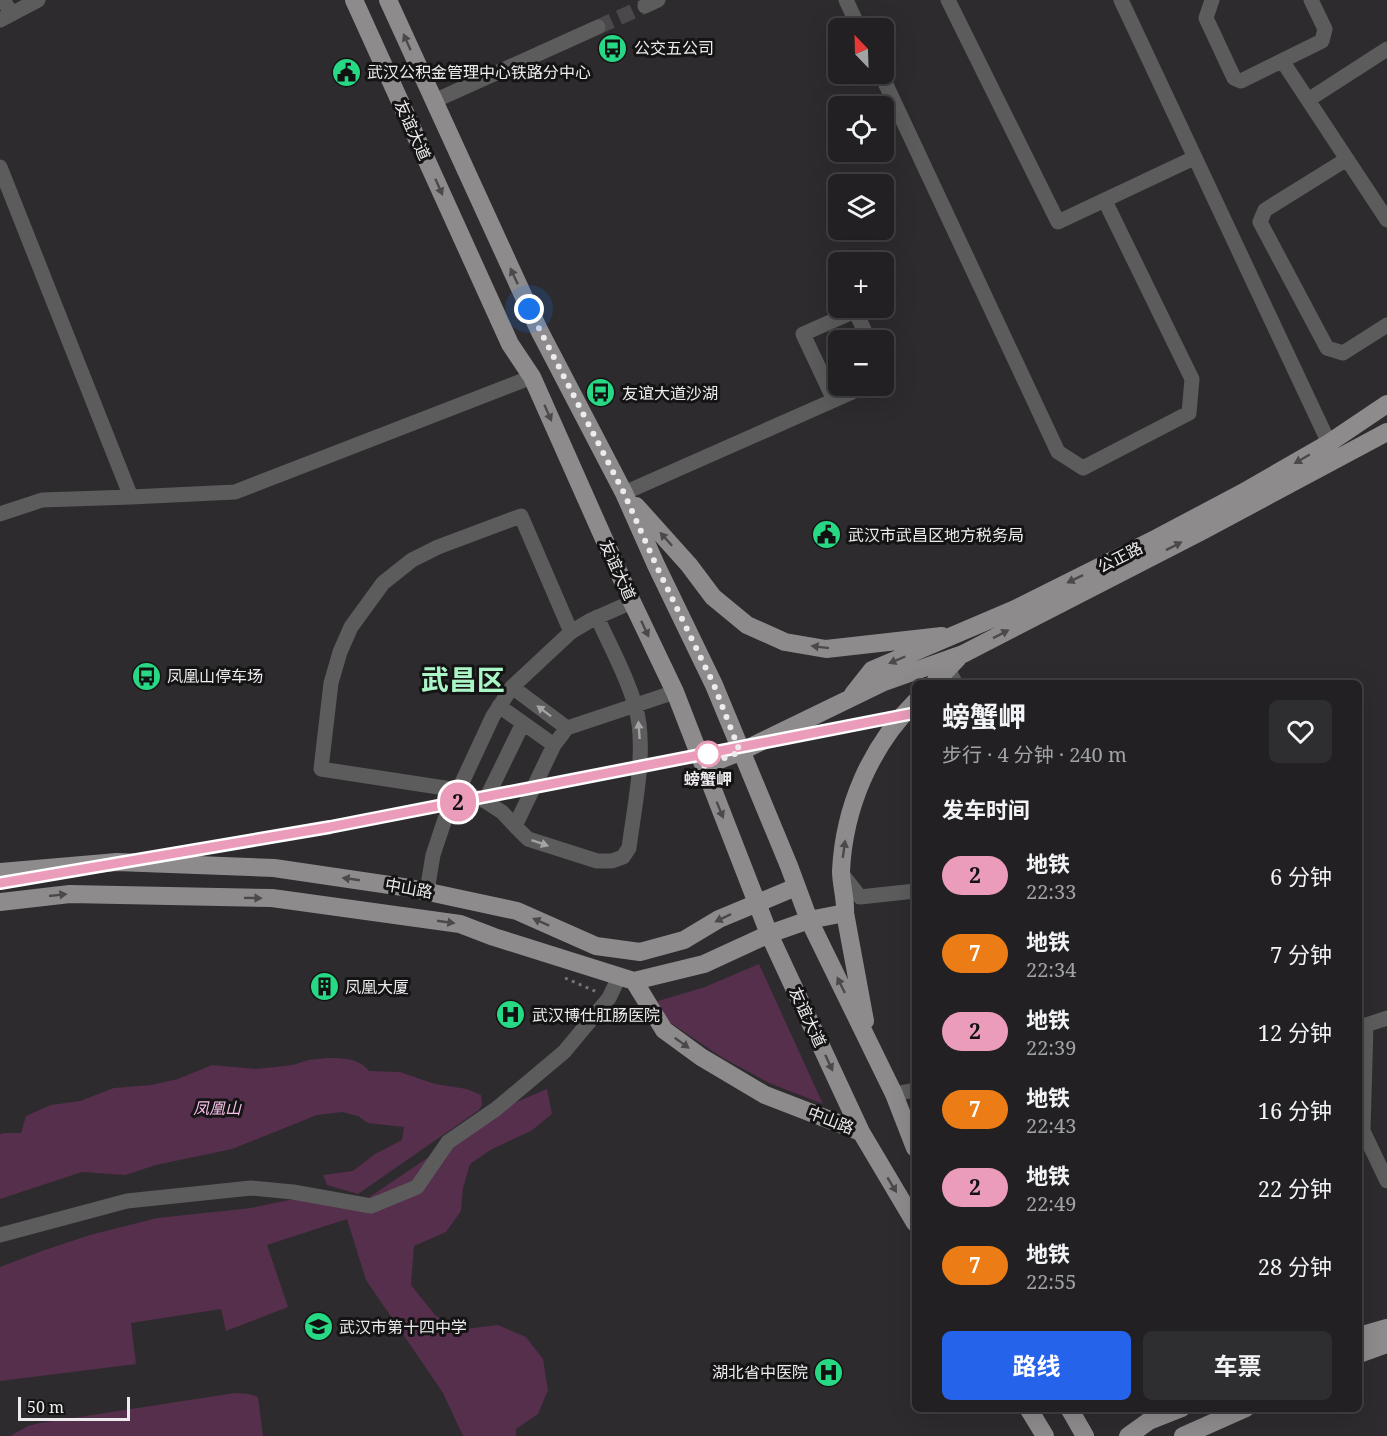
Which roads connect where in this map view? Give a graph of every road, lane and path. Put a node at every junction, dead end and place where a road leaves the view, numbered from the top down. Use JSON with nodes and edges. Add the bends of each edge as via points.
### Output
{"nodes":[{"id":1,"x":3,"y":0,"type":"edge"},
{"id":2,"x":38,"y":0,"type":"edge"},
{"id":3,"x":354,"y":0,"type":"edge"},
{"id":4,"x":388,"y":0,"type":"edge"},
{"id":5,"x":846,"y":0,"type":"edge"},
{"id":6,"x":948,"y":0,"type":"edge"},
{"id":7,"x":1121,"y":0,"type":"edge"},
{"id":8,"x":1212,"y":0,"type":"edge"},
{"id":9,"x":1311,"y":0,"type":"edge"},
{"id":10,"x":6,"y":17,"type":"edge"},
{"id":11,"x":855,"y":18,"type":"edge"},
{"id":12,"x":598,"y":27,"type":"tunnel mouth"},
{"id":13,"x":1387,"y":50,"type":"edge"},
{"id":14,"x":1283,"y":62,"type":"junction"},
{"id":15,"x":885,"y":84,"type":"edge"},
{"id":16,"x":434,"y":100,"type":"junction"},
{"id":17,"x":1308,"y":100,"type":"junction"},
{"id":18,"x":1194,"y":158,"type":"junction"},
{"id":19,"x":1347,"y":159,"type":"junction"},
{"id":20,"x":0,"y":167,"type":"edge"},
{"id":21,"x":1105,"y":201,"type":"junction"},
{"id":22,"x":1387,"y":220,"type":"edge"},
{"id":23,"x":1387,"y":325,"type":"edge"},
{"id":24,"x":864,"y":330,"type":"edge"},
{"id":25,"x":532,"y":377,"type":"junction"},
{"id":26,"x":828,"y":387,"type":"edge"},
{"id":27,"x":832,"y":396,"type":"edge"},
{"id":28,"x":843,"y":396,"type":"edge"},
{"id":29,"x":834,"y":400,"type":"junction"},
{"id":30,"x":1387,"y":404,"type":"edge"},
{"id":31,"x":1387,"y":432,"type":"edge"},
{"id":32,"x":1329,"y":443,"type":"junction"},
{"id":33,"x":624,"y":493,"type":"junction"},
{"id":34,"x":131,"y":497,"type":"junction"},
{"id":35,"x":0,"y":514,"type":"edge"},
{"id":36,"x":632,"y":602,"type":"junction"},
{"id":37,"x":597,"y":617,"type":"junction"},
{"id":38,"x":571,"y":632,"type":"junction"},
{"id":39,"x":961,"y":633,"type":"junction"},
{"id":40,"x":963,"y":654,"type":"junction"},
{"id":41,"x":951,"y":675,"type":"edge"},
{"id":42,"x":512,"y":687,"type":"junction"},
{"id":43,"x":675,"y":692,"type":"junction"},
{"id":44,"x":850,"y":698,"type":"junction"},
{"id":45,"x":499,"y":705,"type":"junction"},
{"id":46,"x":912,"y":705,"type":"edge"},
{"id":47,"x":635,"y":706,"type":"junction"},
{"id":48,"x":523,"y":723,"type":"junction"},
{"id":49,"x":567,"y":728,"type":"junction"},
{"id":50,"x":554,"y":745,"type":"junction"},
{"id":51,"x":740,"y":752,"type":"junction"},
{"id":52,"x":704,"y":766,"type":"junction"},
{"id":53,"x":458,"y":790,"type":"junction"},
{"id":54,"x":484,"y":801,"type":"junction"},
{"id":55,"x":515,"y":826,"type":"junction"},
{"id":56,"x":0,"y":872,"type":"edge"},
{"id":57,"x":841,"y":873,"type":"junction"},
{"id":58,"x":796,"y":887,"type":"junction"},
{"id":59,"x":427,"y":891,"type":"junction"},
{"id":60,"x":912,"y":891,"type":"edge"},
{"id":61,"x":0,"y":902,"type":"edge"},
{"id":62,"x":757,"y":902,"type":"junction"},
{"id":63,"x":845,"y":913,"type":"junction"},
{"id":64,"x":809,"y":920,"type":"junction"},
{"id":65,"x":769,"y":934,"type":"junction"},
{"id":66,"x":561,"y":977,"type":"dead end"},
{"id":67,"x":627,"y":979,"type":"junction"},
{"id":68,"x":609,"y":998,"type":"junction"},
{"id":69,"x":1387,"y":1018,"type":"edge"},
{"id":70,"x":869,"y":1044,"type":"junction"},
{"id":71,"x":912,"y":1091,"type":"edge"},
{"id":72,"x":894,"y":1094,"type":"junction"},
{"id":73,"x":910,"y":1121,"type":"edge"},
{"id":74,"x":865,"y":1139,"type":"junction"},
{"id":75,"x":1387,"y":1181,"type":"edge"},
{"id":76,"x":912,"y":1218,"type":"edge"},
{"id":77,"x":0,"y":1235,"type":"edge"},
{"id":78,"x":1387,"y":1328,"type":"edge"},
{"id":79,"x":1362,"y":1335,"type":"edge"},
{"id":80,"x":1387,"y":1344,"type":"edge"},
{"id":81,"x":1362,"y":1353,"type":"edge"},
{"id":82,"x":1030,"y":1412,"type":"edge"},
{"id":83,"x":1071,"y":1412,"type":"edge"},
{"id":84,"x":1172,"y":1412,"type":"edge"},
{"id":85,"x":1237,"y":1412,"type":"edge"},
{"id":86,"x":1045,"y":1436,"type":"edge"},
{"id":87,"x":1085,"y":1436,"type":"edge"},
{"id":88,"x":1128,"y":1436,"type":"edge"},
{"id":89,"x":1183,"y":1436,"type":"edge"}],
"edges":[{"from":1,"to":10,"type":"street"},
{"from":2,"to":10,"type":"street"},
{"from":3,"to":25,"type":"main road","name":"友谊大道","one_way":true,"via":[[510,344]]},
{"from":16,"to":4,"type":"main road","name":"友谊大道","one_way":true},
{"from":5,"to":11,"type":"street"},
{"from":6,"to":21,"type":"street","via":[[1058,222]]},
{"from":7,"to":18,"type":"street"},
{"from":8,"to":14,"type":"street","via":[[1206,18],[1234,78],[1241,81]]},
{"from":9,"to":14,"type":"street","via":[[1325,29],[1322,41]]},
{"from":12,"to":16,"type":"street"},
{"from":13,"to":17,"type":"street"},
{"from":14,"to":17,"type":"street"},
{"from":15,"to":21,"type":"street","via":[[1058,452],[1083,468],[1189,413],[1192,378]]},
{"from":33,"to":16,"type":"main road","name":"友谊大道","one_way":true,"via":[[539,330]]},
{"from":17,"to":19,"type":"street"},
{"from":18,"to":21,"type":"street"},
{"from":18,"to":32,"type":"street"},
{"from":19,"to":22,"type":"street"},
{"from":19,"to":23,"type":"street","via":[[1265,210],[1260,222],[1327,348],[1343,353]]},
{"from":20,"to":34,"type":"street"},
{"from":24,"to":26,"type":"street","via":[[855,311],[804,334]]},
{"from":25,"to":34,"type":"street","via":[[235,492]]},
{"from":25,"to":36,"type":"main road","name":"友谊大道","one_way":true},
{"from":27,"to":29,"type":"street"},
{"from":28,"to":29,"type":"street"},
{"from":29,"to":33,"type":"street"},
{"from":30,"to":32,"type":"main road","name":"公正路"},
{"from":40,"to":31,"type":"main road","name":"公正路","one_way":true},
{"from":32,"to":39,"type":"main road","name":"公正路","one_way":true,"via":[[1157,538]]},
{"from":39,"to":33,"type":"main road","one_way":true,"via":[[826,649],[786,642],[747,625],[713,597]]},
{"from":33,"to":51,"type":"main road","name":"友谊大道","via":[[714,685]]},
{"from":34,"to":35,"type":"street","via":[[42,500]]},
{"from":36,"to":37,"type":"street"},
{"from":36,"to":43,"type":"main road","name":"友谊大道","one_way":true},
{"from":37,"to":38,"type":"street"},
{"from":37,"to":47,"type":"street"},
{"from":38,"to":42,"type":"street"},
{"from":38,"to":53,"type":"street","via":[[521,516],[438,546],[412,560],[383,583],[351,627],[331,682],[321,769]]},
{"from":39,"to":44,"type":"main road","name":"公正路","one_way":true,"via":[[872,670]]},
{"from":40,"to":41,"type":"main road"},
{"from":40,"to":44,"type":"main road","name":"公正路"},
{"from":42,"to":45,"type":"street"},
{"from":49,"to":42,"type":"street","one_way":true},
{"from":43,"to":47,"type":"street"},
{"from":43,"to":52,"type":"main road","name":"友谊大道"},
{"from":44,"to":51,"type":"main road","name":"公正路"},
{"from":45,"to":48,"type":"street"},
{"from":45,"to":53,"type":"street"},
{"from":57,"to":46,"type":"main road","one_way":true,"via":[[850,811],[867,768]]},
{"from":47,"to":49,"type":"street"},
{"from":55,"to":47,"type":"street","one_way":true,"via":[[528,839],[585,858],[612,861],[622,857],[629,848],[639,760]]},
{"from":48,"to":50,"type":"street"},
{"from":48,"to":54,"type":"street"},
{"from":49,"to":50,"type":"street"},
{"from":50,"to":55,"type":"street"},
{"from":51,"to":52,"type":"main road","name":"公正路"},
{"from":51,"to":58,"type":"main road","name":"友谊大道"},
{"from":52,"to":62,"type":"main road","name":"友谊大道","one_way":true},
{"from":53,"to":54,"type":"street"},
{"from":53,"to":59,"type":"street","via":[[439,834]]},
{"from":54,"to":55,"type":"street"},
{"from":59,"to":56,"type":"main road","name":"中山路","one_way":true,"via":[[274,868],[117,862]]},
{"from":57,"to":60,"type":"street","via":[[860,897]]},
{"from":57,"to":63,"type":"main road"},
{"from":58,"to":62,"type":"main road","name":"中山路"},
{"from":58,"to":64,"type":"main road","name":"友谊大道"},
{"from":62,"to":59,"type":"main road","name":"中山路","one_way":true,"via":[[684,940],[640,952],[596,946],[517,911]]},
{"from":61,"to":67,"type":"main road","name":"中山路","one_way":true,"via":[[70,894],[272,898],[460,924]]},
{"from":62,"to":65,"type":"main road","name":"友谊大道"},
{"from":63,"to":64,"type":"main road"},
{"from":63,"to":70,"type":"main road"},
{"from":64,"to":65,"type":"main road"},
{"from":70,"to":64,"type":"main road","name":"友谊大道","one_way":true},
{"from":65,"to":67,"type":"main road","via":[[704,964]]},
{"from":65,"to":74,"type":"main road","name":"友谊大道","one_way":true},
{"from":66,"to":68,"type":"path"},
{"from":67,"to":68,"type":"street"},
{"from":67,"to":74,"type":"main road","name":"中山路","one_way":true,"via":[[664,1030],[701,1057],[765,1095]]},
{"from":68,"to":77,"type":"street","via":[[564,1052],[496,1109],[448,1142],[417,1187],[371,1206],[251,1188],[127,1201]]},
{"from":69,"to":75,"type":"street","via":[[1366,1025],[1363,1131]]},
{"from":70,"to":72,"type":"main road","name":"友谊大道"},
{"from":71,"to":72,"type":"street"},
{"from":72,"to":73,"type":"main road"},
{"from":74,"to":76,"type":"main road","name":"中山路","one_way":true},
{"from":78,"to":79,"type":"main road"},
{"from":80,"to":81,"type":"main road"},
{"from":82,"to":86,"type":"main road"},
{"from":83,"to":87,"type":"main road"},
{"from":84,"to":88,"type":"main road","via":[[1149,1421]]},
{"from":85,"to":89,"type":"main road"}]}
